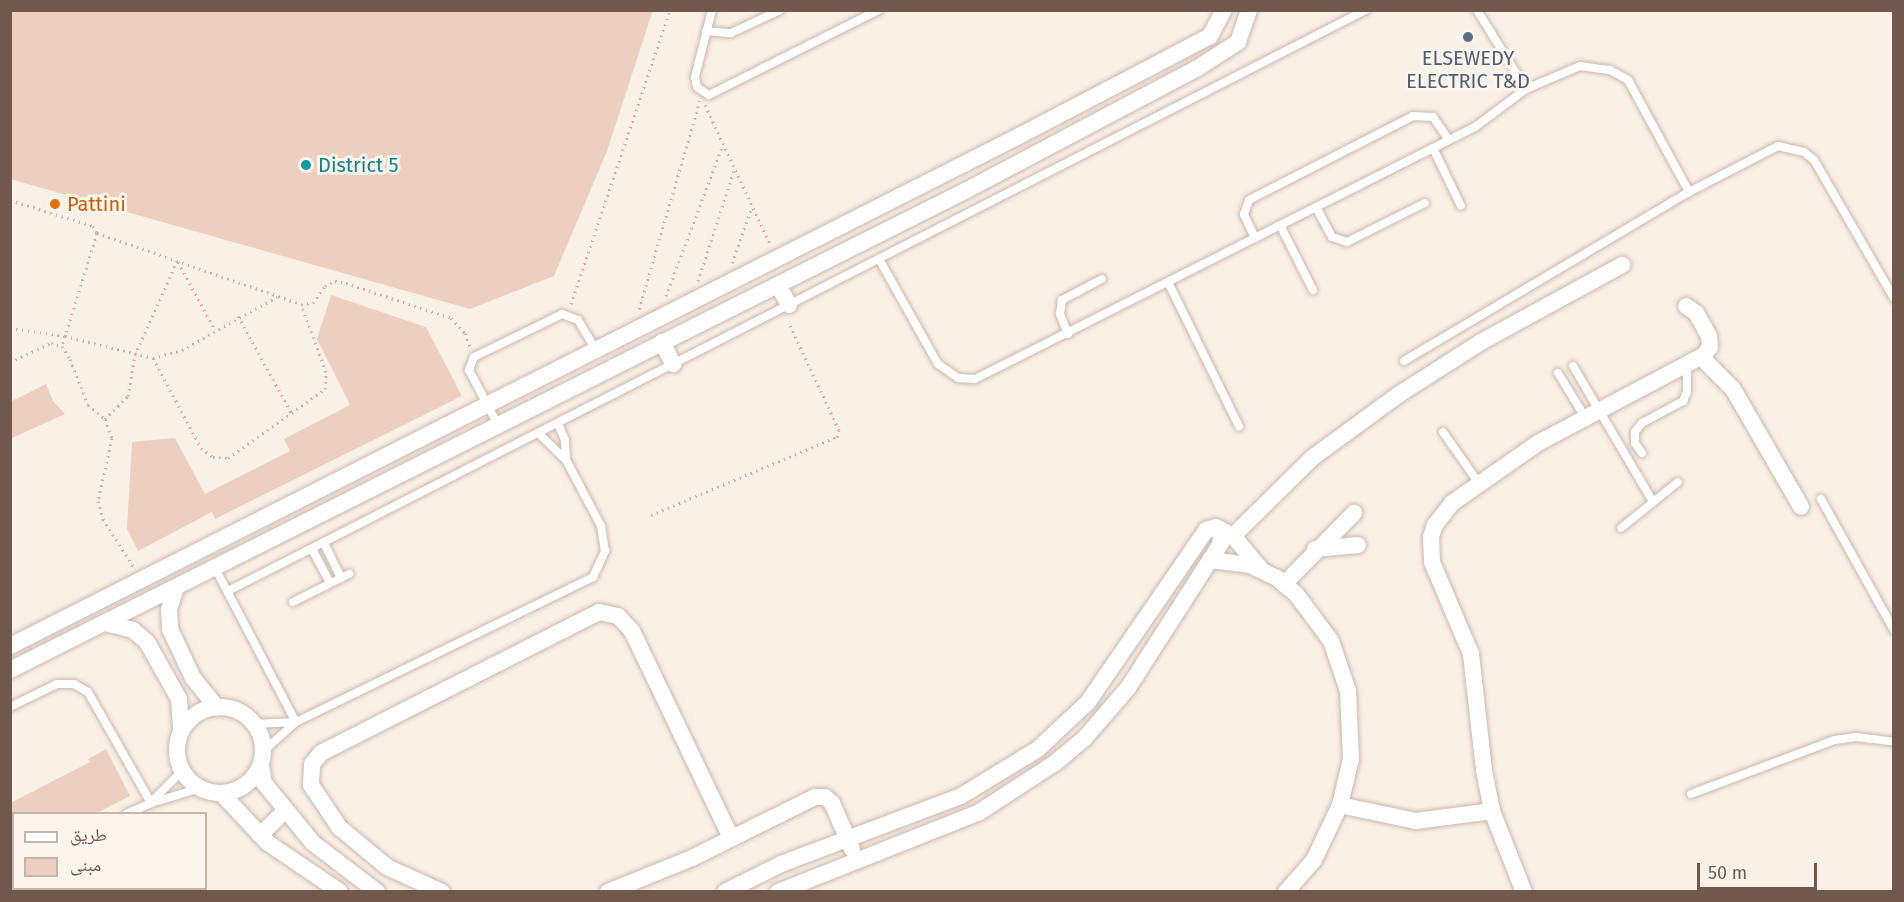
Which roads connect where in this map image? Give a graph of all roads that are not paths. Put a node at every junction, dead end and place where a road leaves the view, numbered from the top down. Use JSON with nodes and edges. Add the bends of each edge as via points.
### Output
{"nodes":[{"id":1,"x":712,"y":10,"type":"edge"},
{"id":2,"x":780,"y":10,"type":"edge"},
{"id":3,"x":879,"y":10,"type":"edge"},
{"id":4,"x":1224,"y":10,"type":"edge"},
{"id":5,"x":1249,"y":10,"type":"edge"},
{"id":6,"x":1366,"y":10,"type":"edge"},
{"id":7,"x":1477,"y":10,"type":"edge"},
{"id":8,"x":706,"y":31,"type":"junction"},
{"id":9,"x":1526,"y":89,"type":"junction"},
{"id":10,"x":1449,"y":140,"type":"junction"},
{"id":11,"x":1434,"y":148,"type":"junction"},
{"id":12,"x":955,"y":169,"type":"junction"},
{"id":13,"x":966,"y":190,"type":"junction"},
{"id":14,"x":1689,"y":192,"type":"junction"},
{"id":15,"x":1425,"y":203,"type":"dead end"},
{"id":16,"x":1461,"y":206,"type":"dead end"},
{"id":17,"x":1316,"y":207,"type":"junction"},
{"id":18,"x":1280,"y":225,"type":"junction"},
{"id":19,"x":1255,"y":238,"type":"junction"},
{"id":20,"x":879,"y":259,"type":"junction"},
{"id":21,"x":1622,"y":265,"type":"dead end"},
{"id":22,"x":1102,"y":279,"type":"dead end"},
{"id":23,"x":1168,"y":282,"type":"junction"},
{"id":24,"x":778,"y":285,"type":"junction"},
{"id":25,"x":1312,"y":290,"type":"dead end"},
{"id":26,"x":1893,"y":298,"type":"edge"},
{"id":27,"x":1686,"y":306,"type":"dead end"},
{"id":28,"x":785,"y":307,"type":"junction"},
{"id":29,"x":1068,"y":334,"type":"junction"},
{"id":30,"x":662,"y":342,"type":"junction"},
{"id":31,"x":596,"y":350,"type":"junction"},
{"id":32,"x":1694,"y":360,"type":"junction"},
{"id":33,"x":1404,"y":361,"type":"dead end"},
{"id":34,"x":673,"y":364,"type":"junction"},
{"id":35,"x":1573,"y":366,"type":"dead end"},
{"id":36,"x":1558,"y":373,"type":"dead end"},
{"id":37,"x":487,"y":405,"type":"junction"},
{"id":38,"x":1591,"y":414,"type":"junction"},
{"id":39,"x":558,"y":423,"type":"junction"},
{"id":40,"x":498,"y":425,"type":"junction"},
{"id":41,"x":1239,"y":426,"type":"dead end"},
{"id":42,"x":1443,"y":432,"type":"dead end"},
{"id":43,"x":538,"y":433,"type":"junction"},
{"id":44,"x":1642,"y":453,"type":"dead end"},
{"id":45,"x":385,"y":456,"type":"junction"},
{"id":46,"x":566,"y":460,"type":"junction"},
{"id":47,"x":397,"y":477,"type":"junction"},
{"id":48,"x":1678,"y":482,"type":"dead end"},
{"id":49,"x":1480,"y":485,"type":"junction"},
{"id":50,"x":1821,"y":499,"type":"dead end"},
{"id":51,"x":1653,"y":502,"type":"junction"},
{"id":52,"x":1801,"y":507,"type":"dead end"},
{"id":53,"x":1354,"y":513,"type":"dead end"},
{"id":54,"x":1621,"y":528,"type":"dead end"},
{"id":55,"x":1226,"y":533,"type":"junction"},
{"id":56,"x":324,"y":543,"type":"junction"},
{"id":57,"x":1358,"y":545,"type":"dead end"},
{"id":58,"x":312,"y":549,"type":"junction"},
{"id":59,"x":1315,"y":549,"type":"junction"},
{"id":60,"x":1210,"y":560,"type":"junction"},
{"id":61,"x":215,"y":568,"type":"junction"},
{"id":62,"x":1260,"y":568,"type":"junction"},
{"id":63,"x":330,"y":583,"type":"junction"},
{"id":64,"x":1284,"y":584,"type":"junction"},
{"id":65,"x":175,"y":591,"type":"junction"},
{"id":66,"x":228,"y":591,"type":"junction"},
{"id":67,"x":292,"y":602,"type":"dead end"},
{"id":68,"x":105,"y":623,"type":"junction"},
{"id":69,"x":1893,"y":630,"type":"edge"},
{"id":70,"x":10,"y":646,"type":"edge"},
{"id":71,"x":10,"y":670,"type":"edge"},
{"id":72,"x":10,"y":707,"type":"edge"},
{"id":73,"x":217,"y":708,"type":"junction"},
{"id":74,"x":1074,"y":718,"type":"junction"},
{"id":75,"x":296,"y":722,"type":"junction"},
{"id":76,"x":254,"y":724,"type":"junction"},
{"id":77,"x":181,"y":731,"type":"junction"},
{"id":78,"x":1090,"y":733,"type":"junction"},
{"id":79,"x":1893,"y":742,"type":"edge"},
{"id":80,"x":262,"y":761,"type":"junction"},
{"id":81,"x":182,"y":771,"type":"junction"},
{"id":82,"x":200,"y":788,"type":"junction"},
{"id":83,"x":221,"y":794,"type":"junction"},
{"id":84,"x":1691,"y":794,"type":"dead end"},
{"id":85,"x":151,"y":802,"type":"junction"},
{"id":86,"x":1490,"y":803,"type":"junction"},
{"id":87,"x":1340,"y":805,"type":"junction"},
{"id":88,"x":285,"y":811,"type":"junction"},
{"id":89,"x":128,"y":812,"type":"edge"},
{"id":90,"x":260,"y":835,"type":"junction"},
{"id":91,"x":731,"y":838,"type":"junction"},
{"id":92,"x":847,"y":839,"type":"junction"},
{"id":93,"x":318,"y":848,"type":"junction"},
{"id":94,"x":855,"y":859,"type":"junction"},
{"id":95,"x":302,"y":866,"type":"junction"},
{"id":96,"x":425,"y":888,"type":"edge"},
{"id":97,"x":1294,"y":889,"type":"edge"},
{"id":98,"x":338,"y":891,"type":"edge"},
{"id":99,"x":377,"y":891,"type":"edge"},
{"id":100,"x":442,"y":891,"type":"edge"},
{"id":101,"x":608,"y":891,"type":"edge"},
{"id":102,"x":725,"y":891,"type":"edge"},
{"id":103,"x":778,"y":891,"type":"edge"},
{"id":104,"x":1524,"y":891,"type":"edge"}],
"edges":[{"from":1,"to":8,"type":"lane"},
{"from":2,"to":8,"type":"lane","via":[[730,33]]},
{"from":3,"to":8,"type":"lane","via":[[709,95],[697,87],[694,77]]},
{"from":4,"to":12,"type":"street","via":[[1210,36]]},
{"from":5,"to":13,"type":"street","via":[[1244,33],[1222,55]]},
{"from":6,"to":20,"type":"lane"},
{"from":7,"to":9,"type":"lane"},
{"from":9,"to":10,"type":"lane","via":[[1495,114]]},
{"from":9,"to":14,"type":"lane","via":[[1580,66],[1619,75],[1636,91]]},
{"from":10,"to":11,"type":"lane"},
{"from":10,"to":19,"type":"lane","via":[[1433,117],[1413,116],[1249,200],[1244,214]]},
{"from":11,"to":16,"type":"lane"},
{"from":11,"to":17,"type":"lane"},
{"from":12,"to":13,"type":"street"},
{"from":12,"to":31,"type":"street"},
{"from":13,"to":24,"type":"street"},
{"from":14,"to":26,"type":"lane","via":[[1778,146],[1804,152],[1820,169]]},
{"from":14,"to":33,"type":"lane"},
{"from":15,"to":17,"type":"lane","via":[[1347,242],[1332,237]]},
{"from":17,"to":18,"type":"lane"},
{"from":18,"to":19,"type":"lane"},
{"from":18,"to":25,"type":"lane"},
{"from":19,"to":23,"type":"lane"},
{"from":20,"to":28,"type":"lane"},
{"from":20,"to":29,"type":"lane","via":[[939,364],[958,378],[983,377]]},
{"from":21,"to":55,"type":"street","via":[[1481,342],[1398,394],[1312,458]]},
{"from":22,"to":29,"type":"lane","via":[[1062,300],[1060,314]]},
{"from":23,"to":29,"type":"lane"},
{"from":23,"to":41,"type":"lane"},
{"from":24,"to":28,"type":"street"},
{"from":24,"to":30,"type":"street"},
{"from":27,"to":32,"type":"street","via":[[1696,313],[1709,336],[1710,346]]},
{"from":28,"to":34,"type":"lane"},
{"from":30,"to":34,"type":"street"},
{"from":30,"to":40,"type":"street"},
{"from":31,"to":37,"type":"street"},
{"from":31,"to":37,"type":"lane","via":[[578,320],[568,315],[556,316],[474,357],[469,370]]},
{"from":32,"to":38,"type":"street"},
{"from":32,"to":44,"type":"lane","via":[[1683,401],[1642,423],[1635,432],[1635,443]]},
{"from":32,"to":52,"type":"street","via":[[1732,389]]},
{"from":34,"to":39,"type":"lane"},
{"from":35,"to":38,"type":"lane"},
{"from":36,"to":38,"type":"lane"},
{"from":37,"to":40,"type":"lane"},
{"from":37,"to":45,"type":"street"},
{"from":38,"to":49,"type":"street","via":[[1538,443]]},
{"from":38,"to":51,"type":"lane"},
{"from":39,"to":43,"type":"lane"},
{"from":39,"to":46,"type":"lane","via":[[565,440]]},
{"from":40,"to":47,"type":"street"},
{"from":42,"to":49,"type":"lane"},
{"from":43,"to":46,"type":"lane"},
{"from":43,"to":56,"type":"lane"},
{"from":45,"to":47,"type":"street"},
{"from":45,"to":70,"type":"street"},
{"from":46,"to":75,"type":"lane","via":[[601,526],[605,551],[593,577]]},
{"from":47,"to":61,"type":"street"},
{"from":48,"to":51,"type":"lane"},
{"from":49,"to":86,"type":"street","via":[[1442,514],[1435,525],[1430,550],[1471,654]]},
{"from":50,"to":69,"type":"lane"},
{"from":51,"to":54,"type":"lane"},
{"from":53,"to":59,"type":"street"},
{"from":55,"to":60,"type":"street"},
{"from":55,"to":62,"type":"street"},
{"from":55,"to":74,"type":"street","via":[[1206,530],[1116,666]]},
{"from":56,"to":58,"type":"lane"},
{"from":56,"to":63,"type":"lane","via":[[345,576]]},
{"from":57,"to":59,"type":"street"},
{"from":58,"to":63,"type":"lane"},
{"from":58,"to":66,"type":"lane"},
{"from":59,"to":64,"type":"street"},
{"from":60,"to":62,"type":"street","via":[[1230,560]]},
{"from":60,"to":78,"type":"street","via":[[1128,688]]},
{"from":61,"to":65,"type":"street"},
{"from":61,"to":66,"type":"lane"},
{"from":62,"to":64,"type":"street"},
{"from":63,"to":67,"type":"lane"},
{"from":64,"to":87,"type":"street","via":[[1319,621],[1344,673],[1352,737]]},
{"from":65,"to":68,"type":"street"},
{"from":65,"to":73,"type":"street","via":[[169,609],[170,629],[193,678]]},
{"from":66,"to":75,"type":"lane"},
{"from":68,"to":71,"type":"street"},
{"from":68,"to":77,"type":"street","via":[[133,630],[147,642],[179,699]]},
{"from":72,"to":85,"type":"lane","via":[[57,684],[81,687],[95,700]]},
{"from":73,"to":76,"type":"street","via":[[237,711]]},
{"from":73,"to":77,"type":"street","via":[[196,715]]},
{"from":74,"to":78,"type":"street"},
{"from":74,"to":92,"type":"street","via":[[987,783]]},
{"from":75,"to":76,"type":"lane"},
{"from":75,"to":80,"type":"lane","via":[[268,747]]},
{"from":76,"to":80,"type":"street","via":[[263,746]]},
{"from":77,"to":81,"type":"street","via":[[177,745]]},
{"from":78,"to":94,"type":"street","via":[[1004,799],[948,826]]},
{"from":79,"to":84,"type":"lane","via":[[1856,737],[1835,740]]},
{"from":80,"to":83,"type":"street","via":[[245,786]]},
{"from":80,"to":88,"type":"street","via":[[264,783]]},
{"from":81,"to":82,"type":"street"},
{"from":81,"to":85,"type":"lane"},
{"from":82,"to":83,"type":"street"},
{"from":82,"to":85,"type":"lane"},
{"from":83,"to":90,"type":"street"},
{"from":85,"to":89,"type":"lane"},
{"from":86,"to":87,"type":"street","via":[[1460,814],[1416,821]]},
{"from":86,"to":104,"type":"street"},
{"from":87,"to":97,"type":"street","via":[[1314,860]]},
{"from":88,"to":90,"type":"street"},
{"from":88,"to":93,"type":"street"},
{"from":90,"to":95,"type":"street"},
{"from":91,"to":92,"type":"street","via":[[820,796],[832,803]]},
{"from":91,"to":96,"type":"street","via":[[632,631],[618,616],[599,612],[316,758],[310,771],[311,785],[339,827],[379,861]]},
{"from":91,"to":101,"type":"street","via":[[666,870]]},
{"from":92,"to":94,"type":"street"},
{"from":92,"to":102,"type":"street"},
{"from":93,"to":95,"type":"street","via":[[311,861]]},
{"from":93,"to":99,"type":"street"},
{"from":94,"to":103,"type":"street"},
{"from":95,"to":98,"type":"street"},
{"from":96,"to":100,"type":"street"}]}
